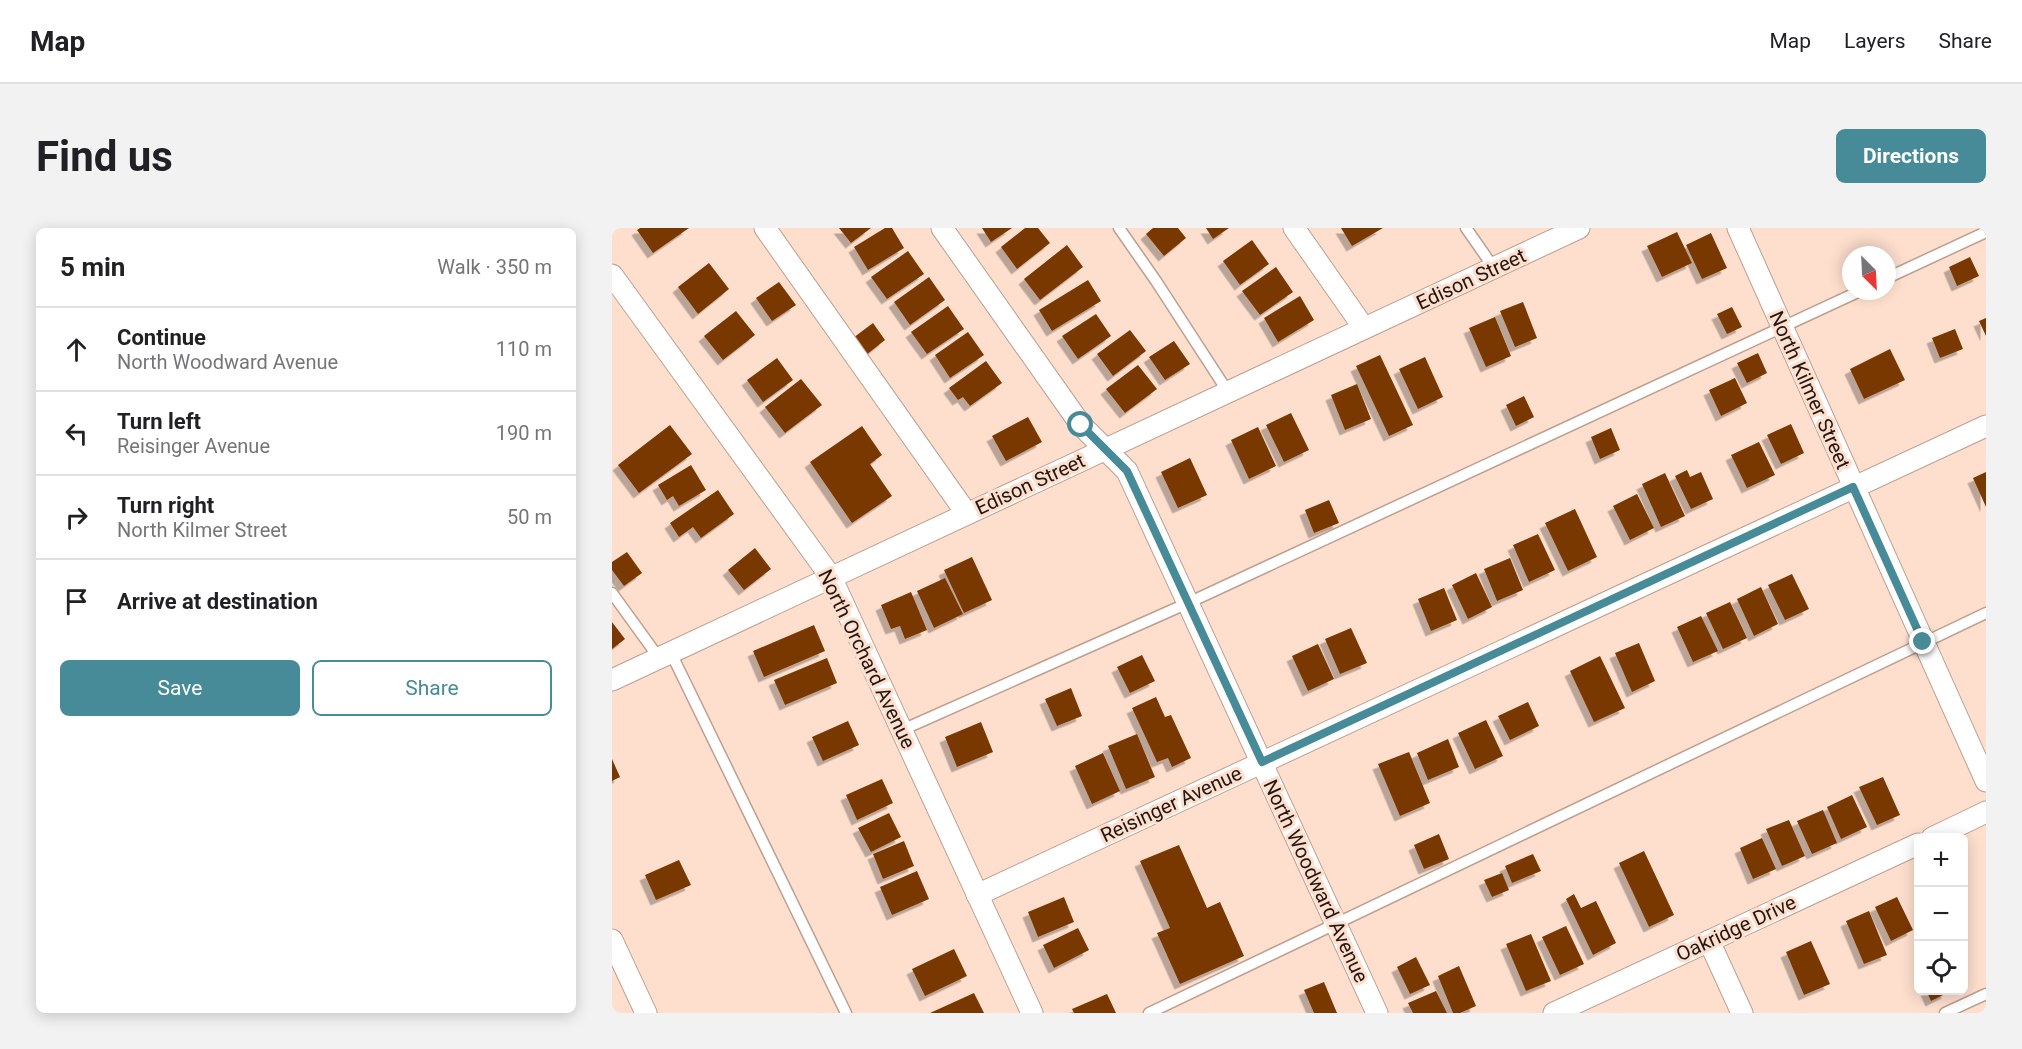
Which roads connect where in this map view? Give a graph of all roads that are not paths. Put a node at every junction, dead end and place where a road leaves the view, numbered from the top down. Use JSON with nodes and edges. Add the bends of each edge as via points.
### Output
{"nodes":[{"id":1,"x":765,"y":228,"type":"edge"},
{"id":2,"x":942,"y":228,"type":"edge"},
{"id":3,"x":1119,"y":228,"type":"edge"},
{"id":4,"x":1294,"y":228,"type":"edge"},
{"id":5,"x":1466,"y":228,"type":"edge"},
{"id":6,"x":1579,"y":228,"type":"edge"},
{"id":7,"x":1738,"y":228,"type":"edge"},
{"id":8,"x":1986,"y":232,"type":"edge"},
{"id":9,"x":1494,"y":268,"type":"junction"},
{"id":10,"x":1896,"y":274,"type":"edge"},
{"id":11,"x":615,"y":286,"type":"edge"},
{"id":12,"x":1842,"y":299,"type":"edge"},
{"id":13,"x":1782,"y":327,"type":"junction"},
{"id":14,"x":1364,"y":328,"type":"junction"},
{"id":15,"x":1228,"y":392,"type":"junction"},
{"id":16,"x":1986,"y":426,"type":"edge"},
{"id":17,"x":1105,"y":449,"type":"junction"},
{"id":18,"x":1853,"y":487,"type":"junction"},
{"id":19,"x":967,"y":514,"type":"junction"},
{"id":20,"x":831,"y":577,"type":"junction"},
{"id":21,"x":612,"y":593,"type":"edge"},
{"id":22,"x":1188,"y":603,"type":"junction"},
{"id":23,"x":1986,"y":613,"type":"edge"},
{"id":24,"x":1923,"y":642,"type":"junction"},
{"id":25,"x":659,"y":658,"type":"junction"},
{"id":26,"x":612,"y":680,"type":"edge"},
{"id":27,"x":902,"y":730,"type":"junction"},
{"id":28,"x":1262,"y":762,"type":"junction"},
{"id":29,"x":1986,"y":781,"type":"edge"},
{"id":30,"x":1986,"y":813,"type":"edge"},
{"id":31,"x":1941,"y":833,"type":"edge"},
{"id":32,"x":1914,"y":846,"type":"edge"},
{"id":33,"x":978,"y":896,"type":"junction"},
{"id":34,"x":1336,"y":924,"type":"junction"},
{"id":35,"x":612,"y":940,"type":"edge"},
{"id":36,"x":1709,"y":941,"type":"junction"},
{"id":37,"x":1986,"y":993,"type":"edge"},
{"id":38,"x":646,"y":1013,"type":"edge"},
{"id":39,"x":846,"y":1013,"type":"edge"},
{"id":40,"x":1032,"y":1013,"type":"edge"},
{"id":41,"x":1149,"y":1013,"type":"edge"},
{"id":42,"x":1377,"y":1013,"type":"edge"},
{"id":43,"x":1554,"y":1013,"type":"edge"},
{"id":44,"x":1742,"y":1013,"type":"edge"},
{"id":45,"x":1945,"y":1013,"type":"edge"}],
"edges":[{"from":1,"to":19,"type":"street"},
{"from":2,"to":17,"type":"street","name":"North Woodward Avenue","via":[[1081,425]]},
{"from":3,"to":15,"type":"lane"},
{"from":4,"to":14,"type":"street"},
{"from":5,"to":9,"type":"lane"},
{"from":6,"to":9,"type":"street","name":"Edison Street"},
{"from":7,"to":13,"type":"street","name":"North Kilmer Street"},
{"from":8,"to":10,"type":"lane"},
{"from":9,"to":14,"type":"street","name":"Edison Street"},
{"from":11,"to":20,"type":"street","name":"North Orchard Avenue"},
{"from":12,"to":13,"type":"lane"},
{"from":13,"to":18,"type":"street","name":"North Kilmer Street"},
{"from":13,"to":22,"type":"lane"},
{"from":14,"to":15,"type":"street","name":"Edison Street"},
{"from":15,"to":17,"type":"street","name":"Edison Street"},
{"from":16,"to":18,"type":"street","name":"Reisinger Avenue"},
{"from":17,"to":19,"type":"street","name":"Edison Street"},
{"from":17,"to":22,"type":"street","name":"North Woodward Avenue","via":[[1127,471]]},
{"from":18,"to":24,"type":"street","name":"North Kilmer Street"},
{"from":18,"to":28,"type":"street","name":"Reisinger Avenue"},
{"from":19,"to":20,"type":"street","name":"Edison Street"},
{"from":20,"to":25,"type":"street","name":"Edison Street"},
{"from":20,"to":27,"type":"street","name":"North Orchard Avenue"},
{"from":21,"to":25,"type":"lane"},
{"from":22,"to":27,"type":"lane"},
{"from":22,"to":28,"type":"street","name":"North Woodward Avenue"},
{"from":23,"to":24,"type":"lane"},
{"from":24,"to":29,"type":"street","name":"North Kilmer Street"},
{"from":24,"to":34,"type":"lane"},
{"from":25,"to":26,"type":"street","name":"Edison Street"},
{"from":25,"to":39,"type":"lane","via":[[671,653]]},
{"from":27,"to":33,"type":"street","name":"North Orchard Avenue"},
{"from":28,"to":33,"type":"street","name":"Reisinger Avenue"},
{"from":28,"to":34,"type":"street","name":"North Woodward Avenue"},
{"from":30,"to":31,"type":"street"},
{"from":32,"to":36,"type":"street","name":"Oakridge Drive"},
{"from":33,"to":40,"type":"street","name":"North Orchard Avenue"},
{"from":34,"to":41,"type":"lane"},
{"from":34,"to":42,"type":"street","name":"North Woodward Avenue"},
{"from":35,"to":38,"type":"street"},
{"from":36,"to":43,"type":"street","name":"Oakridge Drive"},
{"from":36,"to":44,"type":"street"},
{"from":37,"to":45,"type":"lane"}]}
